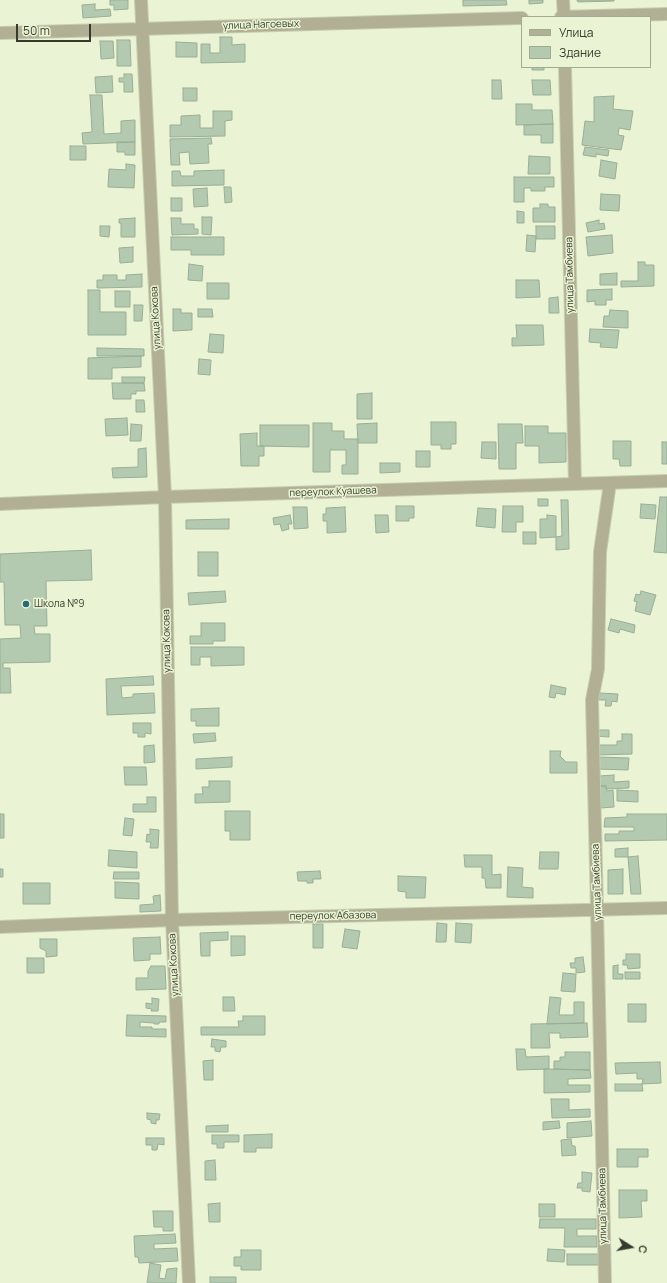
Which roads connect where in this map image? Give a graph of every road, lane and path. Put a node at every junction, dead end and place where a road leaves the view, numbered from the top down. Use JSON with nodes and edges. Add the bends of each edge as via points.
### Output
{"nodes":[{"id":1,"x":141,"y":0,"type":"edge"},
{"id":2,"x":563,"y":0,"type":"edge"},
{"id":3,"x":667,"y":14,"type":"edge"},
{"id":4,"x":563,"y":16,"type":"edge"},
{"id":5,"x":598,"y":16,"type":"edge"},
{"id":6,"x":521,"y":18,"type":"edge"},
{"id":7,"x":142,"y":28,"type":"junction"},
{"id":8,"x":0,"y":33,"type":"edge"},
{"id":9,"x":565,"y":68,"type":"edge"},
{"id":10,"x":667,"y":481,"type":"edge"},
{"id":11,"x":610,"y":483,"type":"junction"},
{"id":12,"x":575,"y":484,"type":"junction"},
{"id":13,"x":164,"y":497,"type":"junction"},
{"id":14,"x":0,"y":504,"type":"edge"},
{"id":15,"x":667,"y":908,"type":"edge"},
{"id":16,"x":598,"y":910,"type":"junction"},
{"id":17,"x":172,"y":920,"type":"junction"},
{"id":18,"x":0,"y":927,"type":"edge"},
{"id":19,"x":189,"y":1283,"type":"edge"},
{"id":20,"x":604,"y":1283,"type":"edge"}],
"edges":[{"from":1,"to":7,"type":"street","name":"улица Кокова"},
{"from":2,"to":4,"type":"street"},
{"from":3,"to":5,"type":"street"},
{"from":6,"to":7,"type":"street","name":"улица Нагоевых"},
{"from":7,"to":8,"type":"street","name":"улица Нагоевых"},
{"from":7,"to":13,"type":"street","name":"улица Кокова"},
{"from":9,"to":12,"type":"street","name":"улица Тамбиева"},
{"from":10,"to":11,"type":"street","name":"переулок Куашева"},
{"from":11,"to":12,"type":"street","name":"переулок Куашева"},
{"from":11,"to":16,"type":"street","name":"улица Тамбиева","via":[[600,552],[598,669],[592,700]]},
{"from":12,"to":13,"type":"street","name":"переулок Куашева"},
{"from":13,"to":14,"type":"street","name":"переулок Куашева"},
{"from":13,"to":17,"type":"street","name":"улица Кокова"},
{"from":15,"to":16,"type":"street","name":"переулок Абазова"},
{"from":16,"to":17,"type":"street","name":"переулок Абазова"},
{"from":16,"to":20,"type":"street","name":"улица Тамбиева"},
{"from":17,"to":18,"type":"street","name":"переулок Абазова"},
{"from":17,"to":19,"type":"street","name":"улица Кокова"}]}
